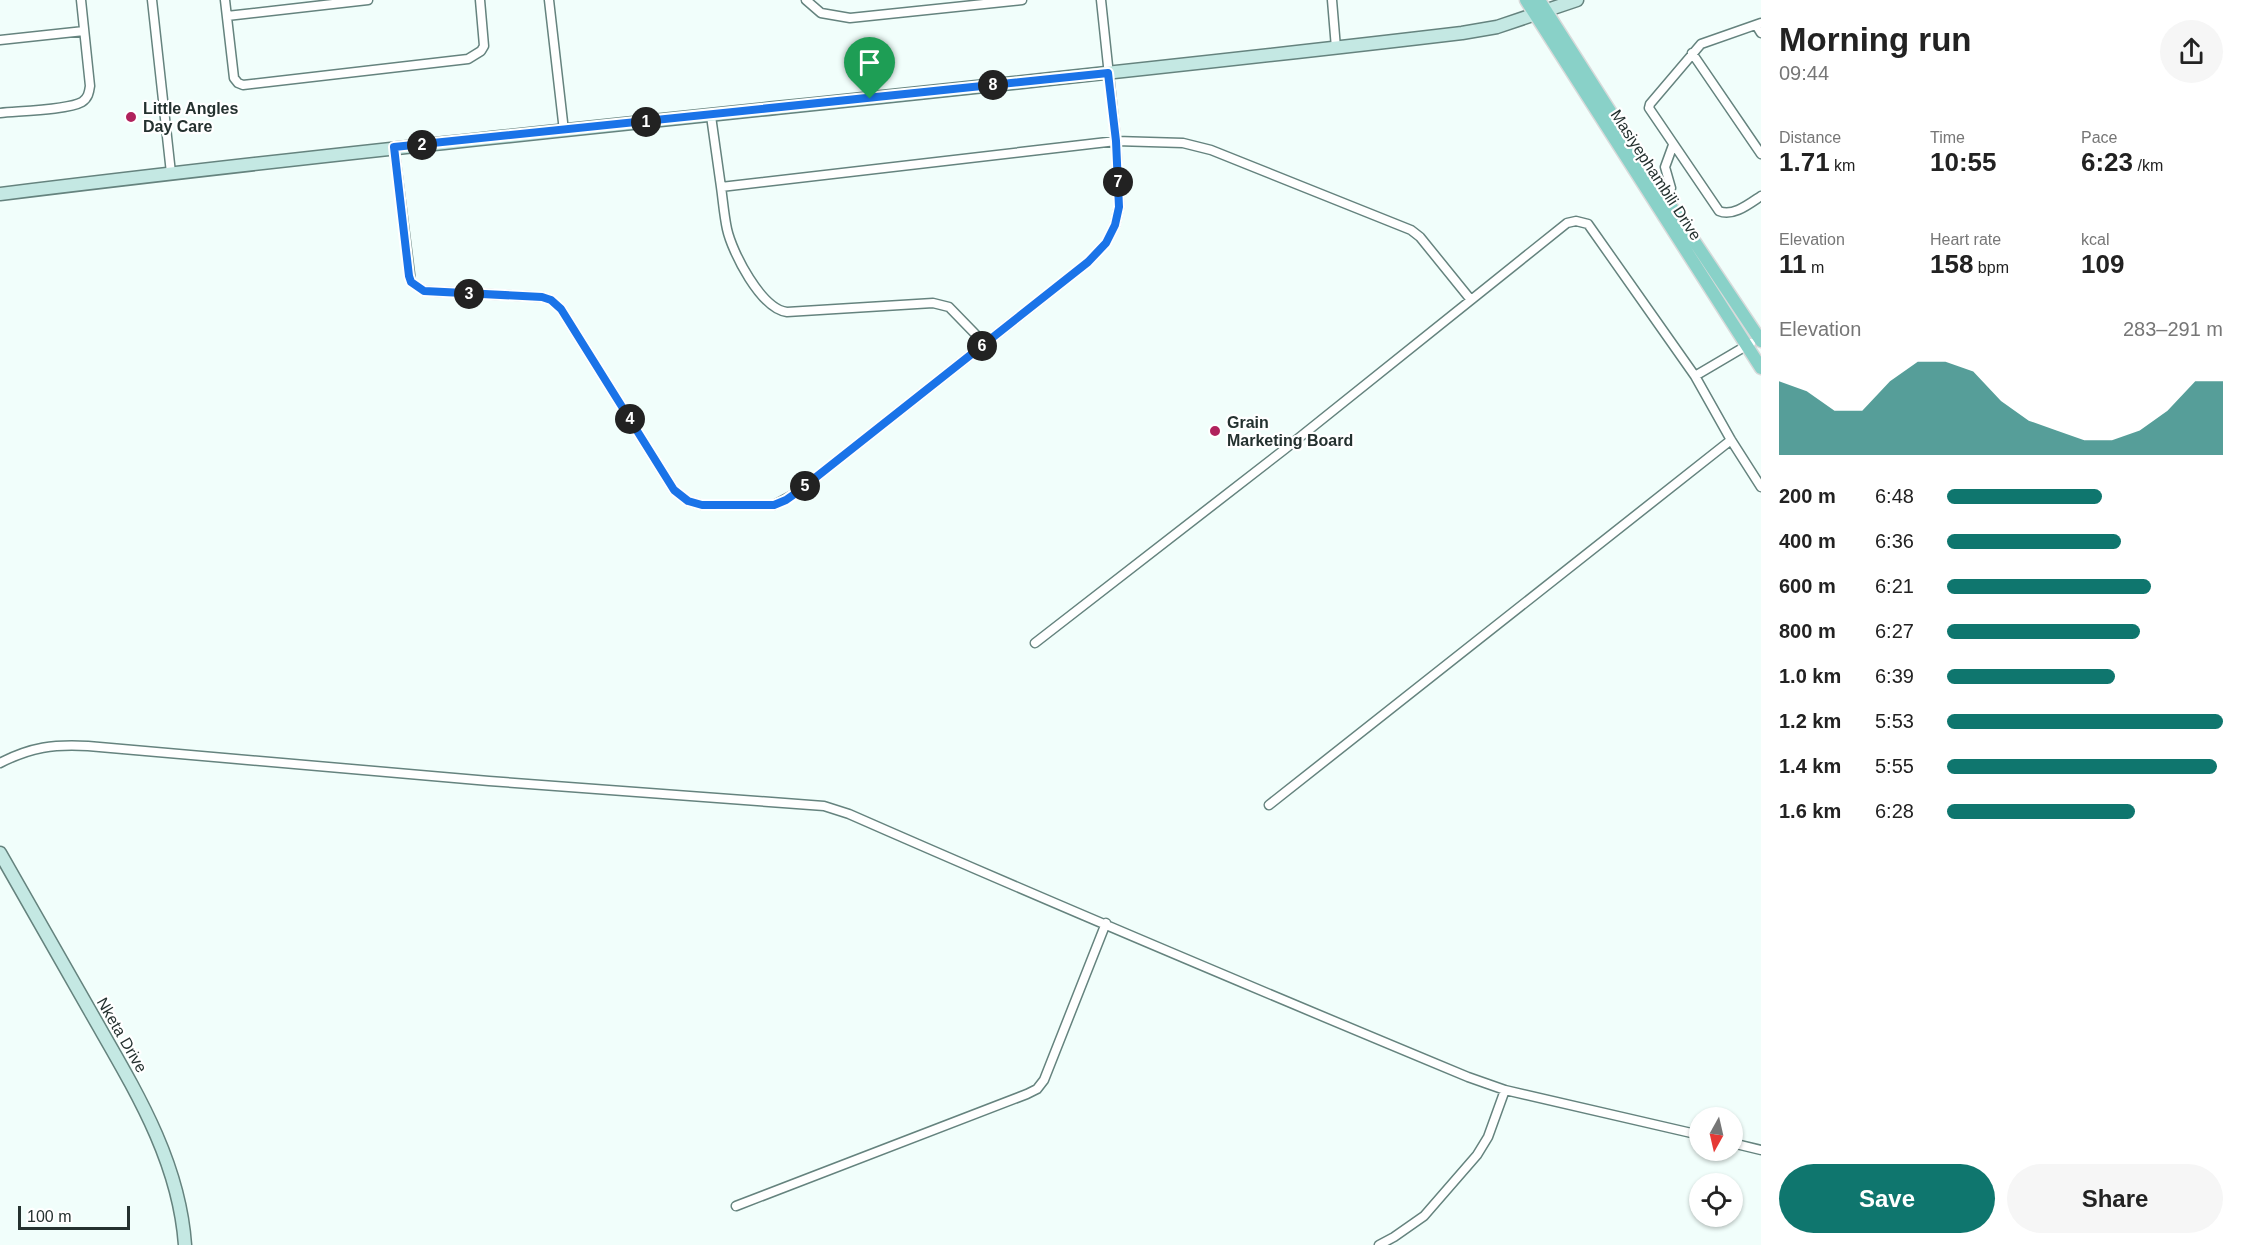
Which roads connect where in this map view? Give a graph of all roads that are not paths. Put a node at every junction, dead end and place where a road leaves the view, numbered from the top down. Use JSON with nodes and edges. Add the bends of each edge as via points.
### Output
{"nodes":[{"id":1,"x":81,"y":0,"type":"edge"},
{"id":2,"x":152,"y":0,"type":"edge"},
{"id":3,"x":225,"y":0,"type":"edge"},
{"id":4,"x":368,"y":0,"type":"edge"},
{"id":5,"x":480,"y":0,"type":"edge"},
{"id":6,"x":549,"y":0,"type":"edge"},
{"id":7,"x":806,"y":0,"type":"edge"},
{"id":8,"x":1022,"y":0,"type":"edge"},
{"id":9,"x":1101,"y":0,"type":"edge"},
{"id":10,"x":1332,"y":0,"type":"edge"},
{"id":11,"x":1526,"y":0,"type":"edge"},
{"id":12,"x":1577,"y":0,"type":"edge"},
{"id":13,"x":946,"y":4,"type":"edge"},
{"id":14,"x":1539,"y":8,"type":"edge"},
{"id":15,"x":227,"y":16,"type":"junction"},
{"id":16,"x":1758,"y":24,"type":"edge"},
{"id":17,"x":84,"y":31,"type":"junction"},
{"id":18,"x":1761,"y":33,"type":"edge"},
{"id":19,"x":0,"y":40,"type":"edge"},
{"id":20,"x":1336,"y":48,"type":"junction"},
{"id":21,"x":1692,"y":53,"type":"junction"},
{"id":22,"x":1108,"y":73,"type":"junction"},
{"id":23,"x":0,"y":113,"type":"edge"},
{"id":24,"x":711,"y":116,"type":"junction"},
{"id":25,"x":564,"y":130,"type":"junction"},
{"id":26,"x":1116,"y":141,"type":"junction"},
{"id":27,"x":1673,"y":145,"type":"junction"},
{"id":28,"x":394,"y":147,"type":"junction"},
{"id":29,"x":1761,"y":154,"type":"edge"},
{"id":30,"x":171,"y":173,"type":"junction"},
{"id":31,"x":721,"y":187,"type":"junction"},
{"id":32,"x":0,"y":194,"type":"edge"},
{"id":33,"x":1761,"y":196,"type":"edge"},
{"id":34,"x":1666,"y":199,"type":"junction"},
{"id":35,"x":1471,"y":300,"type":"junction"},
{"id":36,"x":1760,"y":339,"type":"edge"},
{"id":37,"x":984,"y":344,"type":"junction"},
{"id":38,"x":1746,"y":346,"type":"junction"},
{"id":39,"x":1761,"y":368,"type":"edge"},
{"id":40,"x":1695,"y":376,"type":"junction"},
{"id":41,"x":1731,"y":440,"type":"junction"},
{"id":42,"x":1761,"y":487,"type":"edge"},
{"id":43,"x":1035,"y":643,"type":"dead end"},
{"id":44,"x":0,"y":763,"type":"edge"},
{"id":45,"x":1269,"y":805,"type":"dead end"},
{"id":46,"x":0,"y":853,"type":"edge"},
{"id":47,"x":1106,"y":923,"type":"junction"},
{"id":48,"x":1505,"y":1090,"type":"junction"},
{"id":49,"x":1689,"y":1132,"type":"edge"},
{"id":50,"x":1743,"y":1146,"type":"edge"},
{"id":51,"x":1761,"y":1150,"type":"edge"},
{"id":52,"x":736,"y":1206,"type":"dead end"},
{"id":53,"x":185,"y":1245,"type":"edge"},
{"id":54,"x":1379,"y":1245,"type":"edge"}],
"edges":[{"from":1,"to":17,"type":"street"},
{"from":2,"to":30,"type":"street"},
{"from":3,"to":15,"type":"street"},
{"from":4,"to":15,"type":"street"},
{"from":5,"to":15,"type":"street","via":[[484,46],[468,59],[243,85],[234,78]]},
{"from":6,"to":25,"type":"street"},
{"from":7,"to":13,"type":"street","via":[[822,13],[850,18]]},
{"from":8,"to":13,"type":"street"},
{"from":9,"to":22,"type":"street"},
{"from":10,"to":20,"type":"street"},
{"from":11,"to":14,"type":"main road","name":"Masiyephambili Drive"},
{"from":12,"to":14,"type":"street"},
{"from":14,"to":20,"type":"street","via":[[1480,30]]},
{"from":14,"to":34,"type":"main road","name":"Masiyephambili Drive"},
{"from":14,"to":38,"type":"main road","name":"Masiyephambili Drive"},
{"from":16,"to":18,"type":"street"},
{"from":16,"to":21,"type":"street","via":[[1704,42]]},
{"from":17,"to":19,"type":"street"},
{"from":17,"to":23,"type":"street","via":[[88,96],[69,106]]},
{"from":20,"to":22,"type":"street"},
{"from":21,"to":27,"type":"street","via":[[1650,106],[1650,112]]},
{"from":21,"to":29,"type":"street"},
{"from":22,"to":24,"type":"street"},
{"from":22,"to":26,"type":"street"},
{"from":24,"to":25,"type":"street"},
{"from":24,"to":31,"type":"street"},
{"from":25,"to":28,"type":"street"},
{"from":26,"to":31,"type":"street"},
{"from":26,"to":35,"type":"street","via":[[1174,142],[1211,150],[1400,224],[1420,237]]},
{"from":26,"to":37,"type":"street","via":[[1119,207],[1106,243],[1088,262]]},
{"from":27,"to":33,"type":"street","via":[[1719,211],[1733,212]]},
{"from":27,"to":34,"type":"street","via":[[1665,167],[1671,188]]},
{"from":28,"to":30,"type":"street"},
{"from":28,"to":37,"type":"street","via":[[411,282],[424,291],[542,297],[557,304],[674,490],[688,501],[702,505],[774,505],[786,500]]},
{"from":30,"to":32,"type":"street"},
{"from":31,"to":37,"type":"street","via":[[726,228],[733,246],[756,288],[774,308],[787,312],[933,303],[949,307]]},
{"from":34,"to":36,"type":"main road","name":"Masiyephambili Drive"},
{"from":35,"to":40,"type":"street","via":[[1566,223],[1583,222]]},
{"from":35,"to":43,"type":"street"},
{"from":36,"to":38,"type":"street"},
{"from":38,"to":39,"type":"main road","name":"Masiyephambili Drive"},
{"from":38,"to":40,"type":"street"},
{"from":40,"to":41,"type":"street"},
{"from":41,"to":42,"type":"street"},
{"from":41,"to":45,"type":"street"},
{"from":44,"to":47,"type":"street","via":[[22,751],[80,745],[489,781],[797,802],[849,814]]},
{"from":46,"to":53,"type":"street","name":"Nketa Drive","via":[[145,1111],[175,1184]]},
{"from":47,"to":48,"type":"street"},
{"from":47,"to":52,"type":"street","via":[[1044,1080],[1037,1089]]},
{"from":48,"to":49,"type":"street"},
{"from":48,"to":54,"type":"street","via":[[1477,1155],[1424,1216]]},
{"from":50,"to":51,"type":"street"}]}
